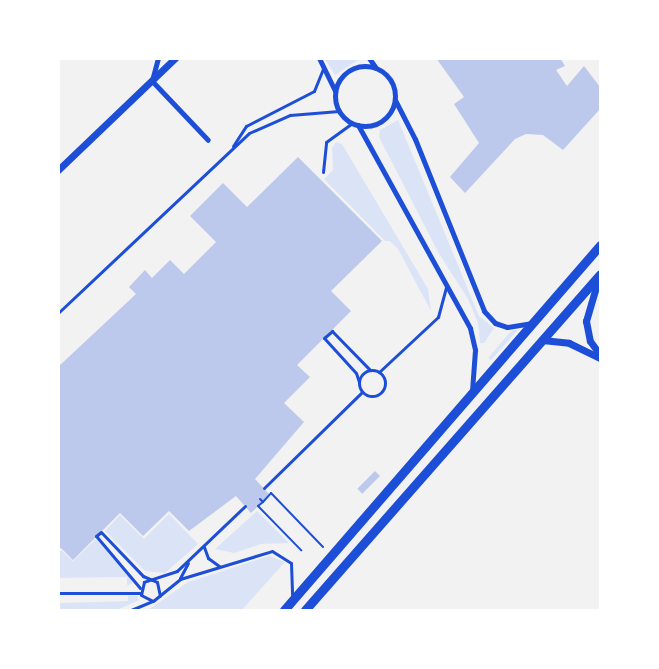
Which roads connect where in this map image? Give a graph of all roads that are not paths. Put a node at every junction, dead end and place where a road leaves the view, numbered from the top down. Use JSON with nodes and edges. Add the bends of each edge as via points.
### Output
{"nodes":[{"id":1,"x":158,"y":58,"type":"edge"},
{"id":2,"x":175,"y":58,"type":"edge"},
{"id":3,"x":319,"y":58,"type":"edge"},
{"id":4,"x":369,"y":58,"type":"edge"},
{"id":5,"x":324,"y":67,"type":"junction"},
{"id":6,"x":376,"y":68,"type":"junction"},
{"id":7,"x":152,"y":81,"type":"junction"},
{"id":8,"x":335,"y":91,"type":"junction"},
{"id":9,"x":395,"y":100,"type":"junction"},
{"id":10,"x":339,"y":111,"type":"junction"},
{"id":11,"x":355,"y":124,"type":"junction"},
{"id":12,"x":208,"y":140,"type":"dead end"},
{"id":13,"x":231,"y":150,"type":"junction"},
{"id":14,"x":58,"y":170,"type":"edge"},
{"id":15,"x":323,"y":172,"type":"dead end"},
{"id":16,"x":600,"y":245,"type":"edge"},
{"id":17,"x":600,"y":275,"type":"edge"},
{"id":18,"x":446,"y":285,"type":"junction"},
{"id":19,"x":58,"y":313,"type":"edge"},
{"id":20,"x":532,"y":322,"type":"junction"},
{"id":21,"x":542,"y":340,"type":"junction"},
{"id":22,"x":600,"y":357,"type":"edge"},
{"id":23,"x":370,"y":370,"type":"junction"},
{"id":24,"x":379,"y":372,"type":"junction"},
{"id":25,"x":359,"y":382,"type":"junction"},
{"id":26,"x":472,"y":391,"type":"junction"},
{"id":27,"x":363,"y":392,"type":"junction"},
{"id":28,"x":264,"y":488,"type":"dead end"},
{"id":29,"x":245,"y":506,"type":"dead end"},
{"id":30,"x":204,"y":547,"type":"junction"},
{"id":31,"x":191,"y":559,"type":"junction"},
{"id":32,"x":219,"y":566,"type":"junction"},
{"id":33,"x":180,"y":579,"type":"junction"},
{"id":34,"x":151,"y":580,"type":"junction"},
{"id":35,"x":140,"y":588,"type":"junction"},
{"id":36,"x":58,"y":593,"type":"edge"},
{"id":37,"x":140,"y":593,"type":"junction"},
{"id":38,"x":159,"y":598,"type":"junction"},
{"id":39,"x":153,"y":601,"type":"junction"},
{"id":40,"x":292,"y":602,"type":"junction"},
{"id":41,"x":131,"y":610,"type":"edge"},
{"id":42,"x":284,"y":610,"type":"edge"},
{"id":43,"x":305,"y":610,"type":"edge"}],
"edges":[{"from":1,"to":7,"type":"street"},
{"from":2,"to":7,"type":"street"},
{"from":3,"to":5,"type":"street"},
{"from":4,"to":6,"type":"street"},
{"from":5,"to":8,"type":"street"},
{"from":5,"to":13,"type":"lane","via":[[314,91],[246,126]]},
{"from":6,"to":8,"type":"street","via":[[350,70]]},
{"from":6,"to":9,"type":"street","via":[[391,81]]},
{"from":7,"to":12,"type":"street"},
{"from":7,"to":14,"type":"street"},
{"from":8,"to":10,"type":"street"},
{"from":9,"to":11,"type":"street","via":[[379,122]]},
{"from":9,"to":20,"type":"street","via":[[415,139],[484,311],[495,323],[507,327]]},
{"from":10,"to":11,"type":"street"},
{"from":10,"to":13,"type":"lane","via":[[290,115],[270,121]]},
{"from":11,"to":15,"type":"lane","via":[[326,142]]},
{"from":11,"to":18,"type":"street"},
{"from":13,"to":19,"type":"lane"},
{"from":16,"to":20,"type":"highway"},
{"from":17,"to":21,"type":"highway"},
{"from":17,"to":22,"type":"street","via":[[586,321],[590,341]]},
{"from":18,"to":24,"type":"lane","via":[[444,306],[438,318]]},
{"from":18,"to":26,"type":"street","via":[[470,328],[475,350]]},
{"from":20,"to":26,"type":"highway"},
{"from":21,"to":22,"type":"street","via":[[569,343]]},
{"from":21,"to":43,"type":"highway"},
{"from":23,"to":24,"type":"lane"},
{"from":23,"to":25,"type":"lane"},
{"from":23,"to":25,"type":"lane","via":[[332,331],[324,338],[356,373]]},
{"from":24,"to":27,"type":"lane","via":[[385,378],[383,390],[373,397]]},
{"from":25,"to":27,"type":"lane"},
{"from":26,"to":40,"type":"highway"},
{"from":27,"to":28,"type":"lane"},
{"from":29,"to":30,"type":"lane"},
{"from":30,"to":31,"type":"lane"},
{"from":30,"to":32,"type":"lane","via":[[208,558]]},
{"from":31,"to":33,"type":"lane"},
{"from":31,"to":34,"type":"lane","via":[[177,571]]},
{"from":32,"to":33,"type":"lane"},
{"from":32,"to":40,"type":"lane","via":[[264,551],[280,552],[293,568]]},
{"from":33,"to":38,"type":"lane"},
{"from":34,"to":35,"type":"lane"},
{"from":34,"to":35,"type":"lane","via":[[142,576],[100,532],[96,536]]},
{"from":34,"to":38,"type":"lane","via":[[161,588]]},
{"from":35,"to":37,"type":"lane"},
{"from":36,"to":37,"type":"lane"},
{"from":37,"to":39,"type":"lane"},
{"from":38,"to":39,"type":"lane"},
{"from":39,"to":41,"type":"lane"},
{"from":40,"to":42,"type":"highway"}]}
